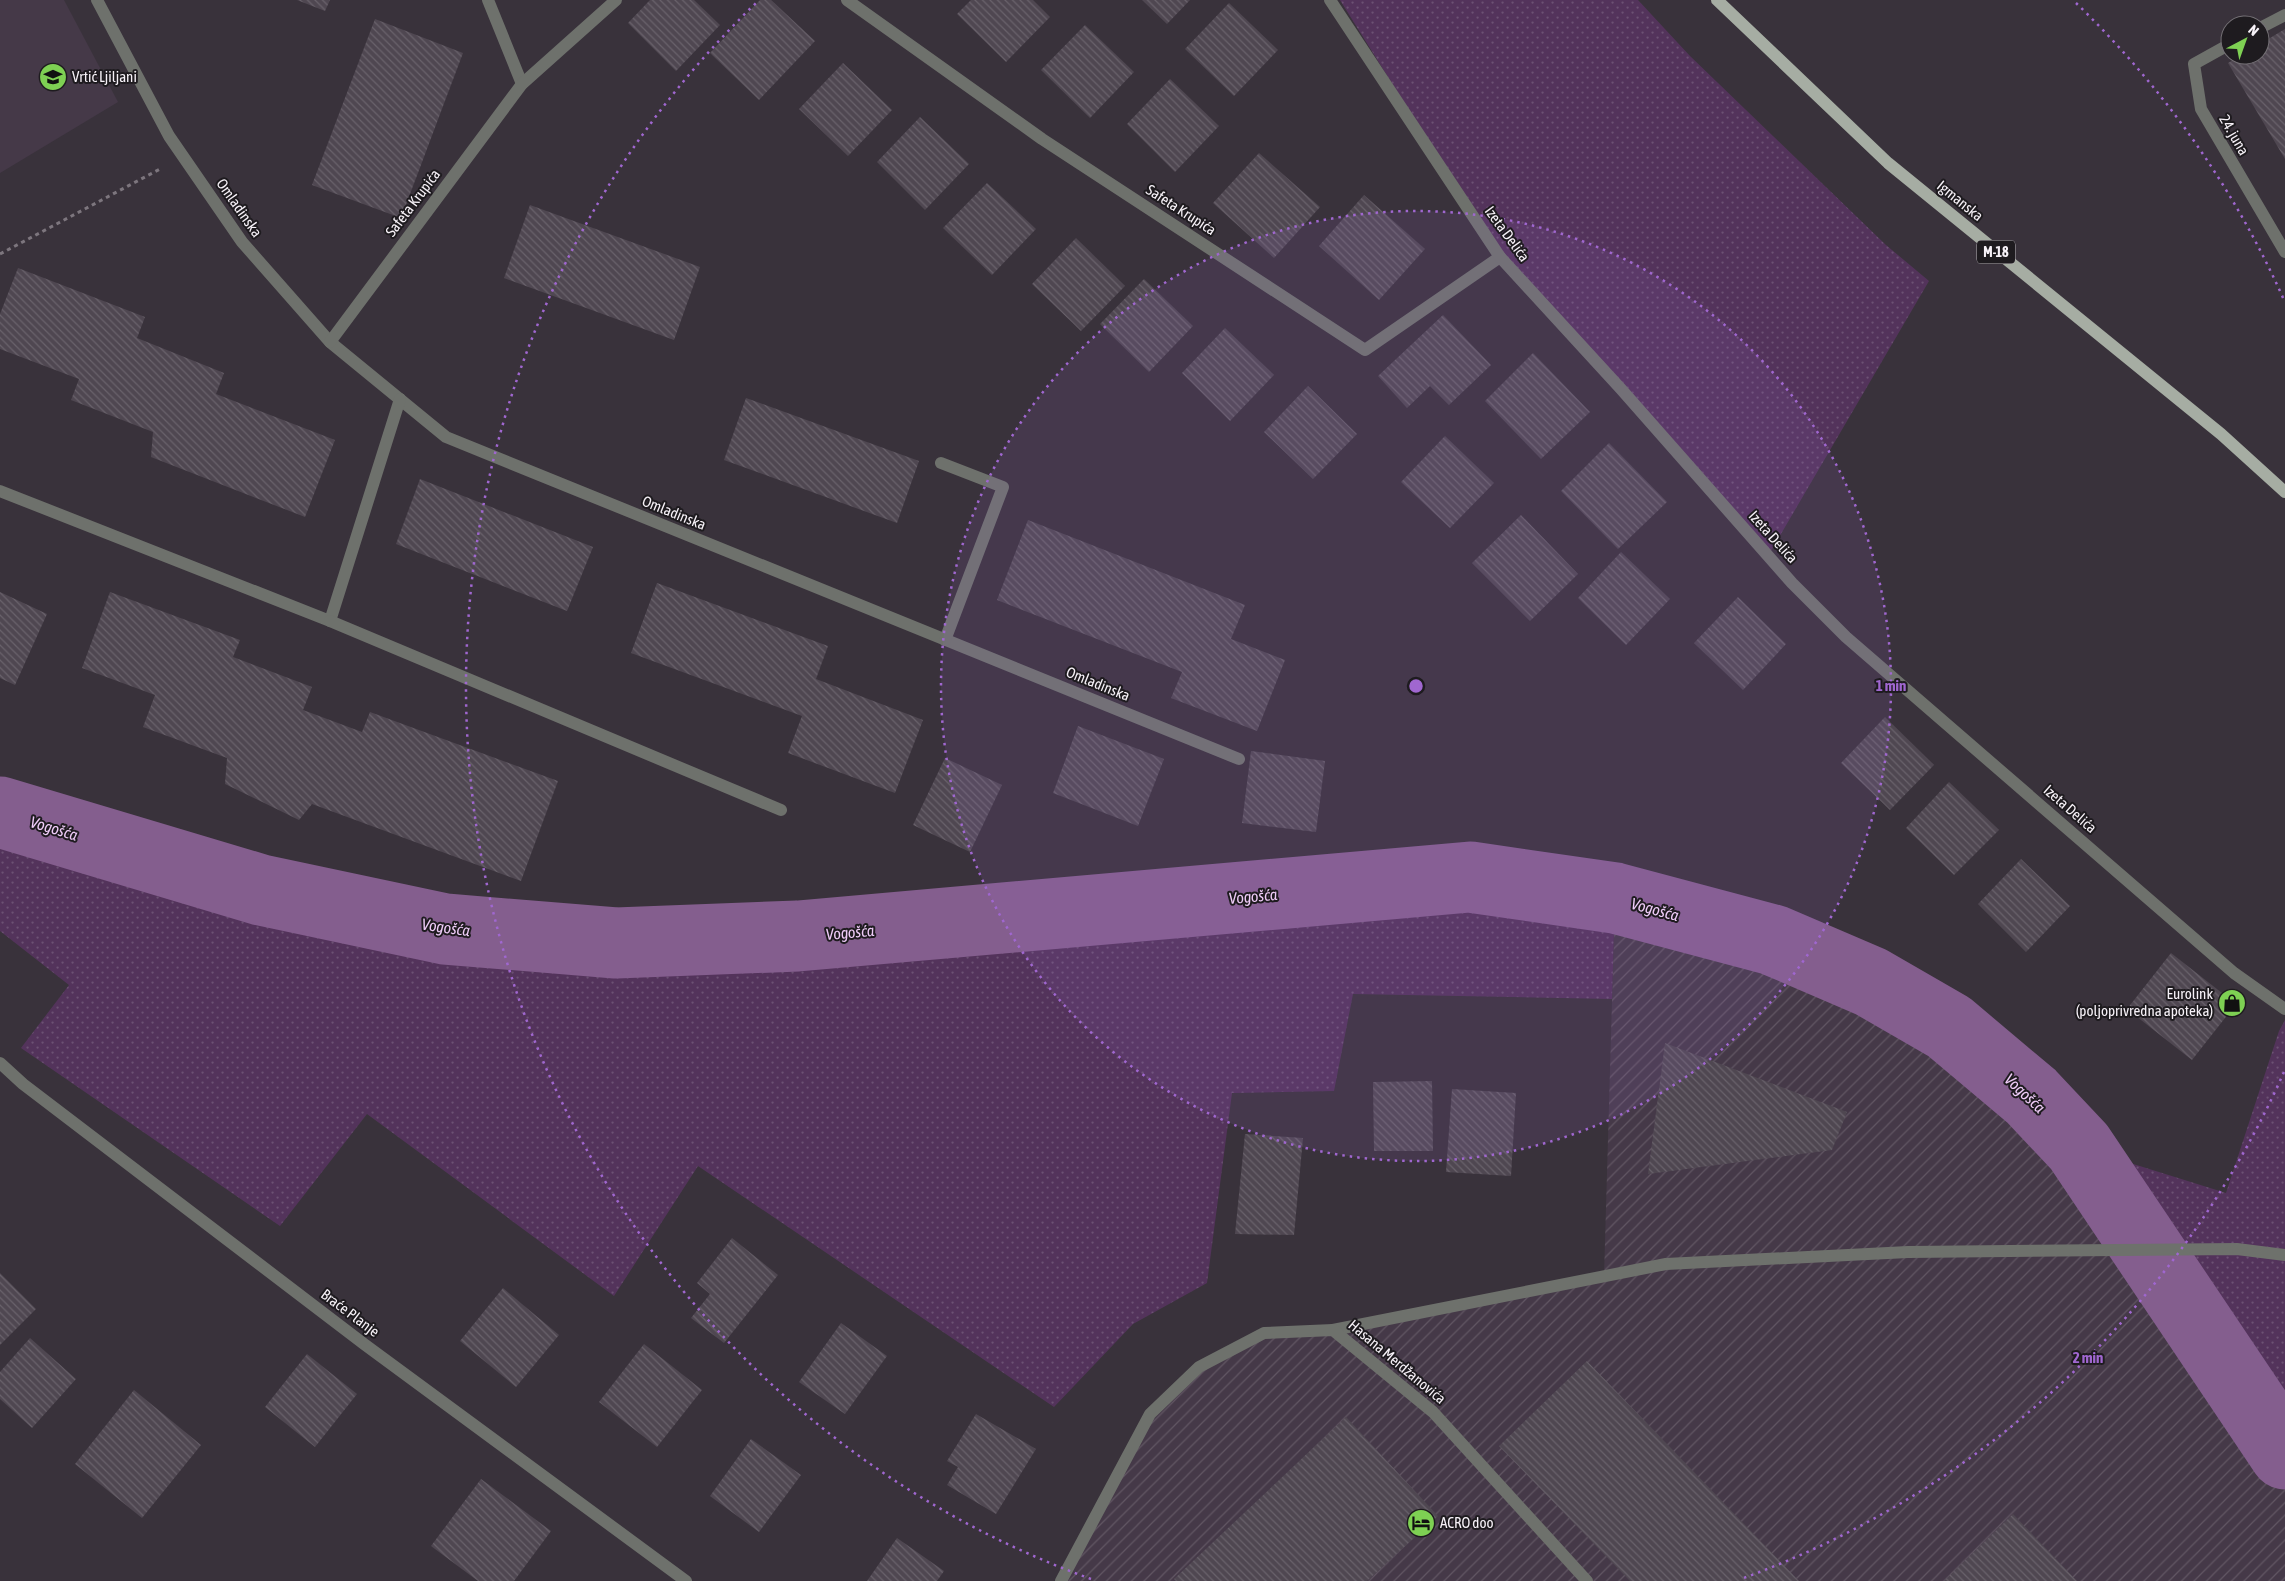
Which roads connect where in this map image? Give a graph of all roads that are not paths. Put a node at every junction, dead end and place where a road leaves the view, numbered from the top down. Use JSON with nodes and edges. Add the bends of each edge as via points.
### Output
{"nodes":[{"id":1,"x":97,"y":0,"type":"edge"},
{"id":2,"x":488,"y":0,"type":"edge"},
{"id":3,"x":616,"y":0,"type":"edge"},
{"id":4,"x":847,"y":0,"type":"edge"},
{"id":5,"x":1330,"y":0,"type":"edge"},
{"id":6,"x":1717,"y":0,"type":"edge"},
{"id":7,"x":2285,"y":15,"type":"edge"},
{"id":8,"x":2270,"y":23,"type":"edge"},
{"id":9,"x":2220,"y":50,"type":"edge"},
{"id":10,"x":522,"y":84,"type":"junction"},
{"id":11,"x":2285,"y":252,"type":"edge"},
{"id":12,"x":1500,"y":258,"type":"junction"},
{"id":13,"x":330,"y":342,"type":"junction"},
{"id":14,"x":400,"y":399,"type":"junction"},
{"id":15,"x":941,"y":463,"type":"dead end"},
{"id":16,"x":0,"y":491,"type":"edge"},
{"id":17,"x":2285,"y":492,"type":"edge"},
{"id":18,"x":330,"y":621,"type":"junction"},
{"id":19,"x":945,"y":640,"type":"junction"},
{"id":20,"x":1238,"y":759,"type":"dead end"},
{"id":21,"x":780,"y":810,"type":"dead end"},
{"id":22,"x":2285,"y":1009,"type":"edge"},
{"id":23,"x":0,"y":1063,"type":"edge"},
{"id":24,"x":2285,"y":1254,"type":"edge"},
{"id":25,"x":1333,"y":1330,"type":"junction"},
{"id":26,"x":686,"y":1581,"type":"edge"},
{"id":27,"x":1062,"y":1581,"type":"edge"},
{"id":28,"x":1587,"y":1581,"type":"edge"}],
"edges":[{"from":1,"to":13,"type":"street","name":"Omladinska","via":[[169,136],[242,242]]},
{"from":2,"to":10,"type":"street"},
{"from":3,"to":10,"type":"street","name":"Safeta Krupića"},
{"from":4,"to":12,"type":"street","name":"Safeta Krupića","via":[[1042,139],[1365,350]]},
{"from":5,"to":12,"type":"street","name":"Izeta Delića"},
{"from":6,"to":17,"type":"main road","name":"Igmanska","number":"M-18","via":[[1888,163],[2221,434]]},
{"from":7,"to":8,"type":"street"},
{"from":9,"to":11,"type":"street","name":"24. juna","via":[[2194,64],[2201,109]]},
{"from":10,"to":13,"type":"street","name":"Safeta Krupića"},
{"from":12,"to":22,"type":"street","name":"Izeta Delića","via":[[1792,582],[1846,637],[2234,973]]},
{"from":13,"to":14,"type":"street","name":"Omladinska"},
{"from":14,"to":18,"type":"street"},
{"from":14,"to":19,"type":"street","name":"Omladinska","via":[[446,438]]},
{"from":15,"to":19,"type":"street","via":[[1003,486]]},
{"from":16,"to":18,"type":"street"},
{"from":18,"to":21,"type":"street"},
{"from":19,"to":20,"type":"street","name":"Omladinska"},
{"from":23,"to":26,"type":"street","name":"Braće Planje","via":[[23,1084],[364,1344]]},
{"from":24,"to":25,"type":"street","via":[[2237,1248],[1908,1252],[1666,1264]]},
{"from":25,"to":27,"type":"street","name":"Hasana Merdžanovića","via":[[1264,1333],[1200,1367],[1150,1414]]},
{"from":25,"to":28,"type":"street","name":"Hasana Merdžanovića","via":[[1433,1412]]}]}
